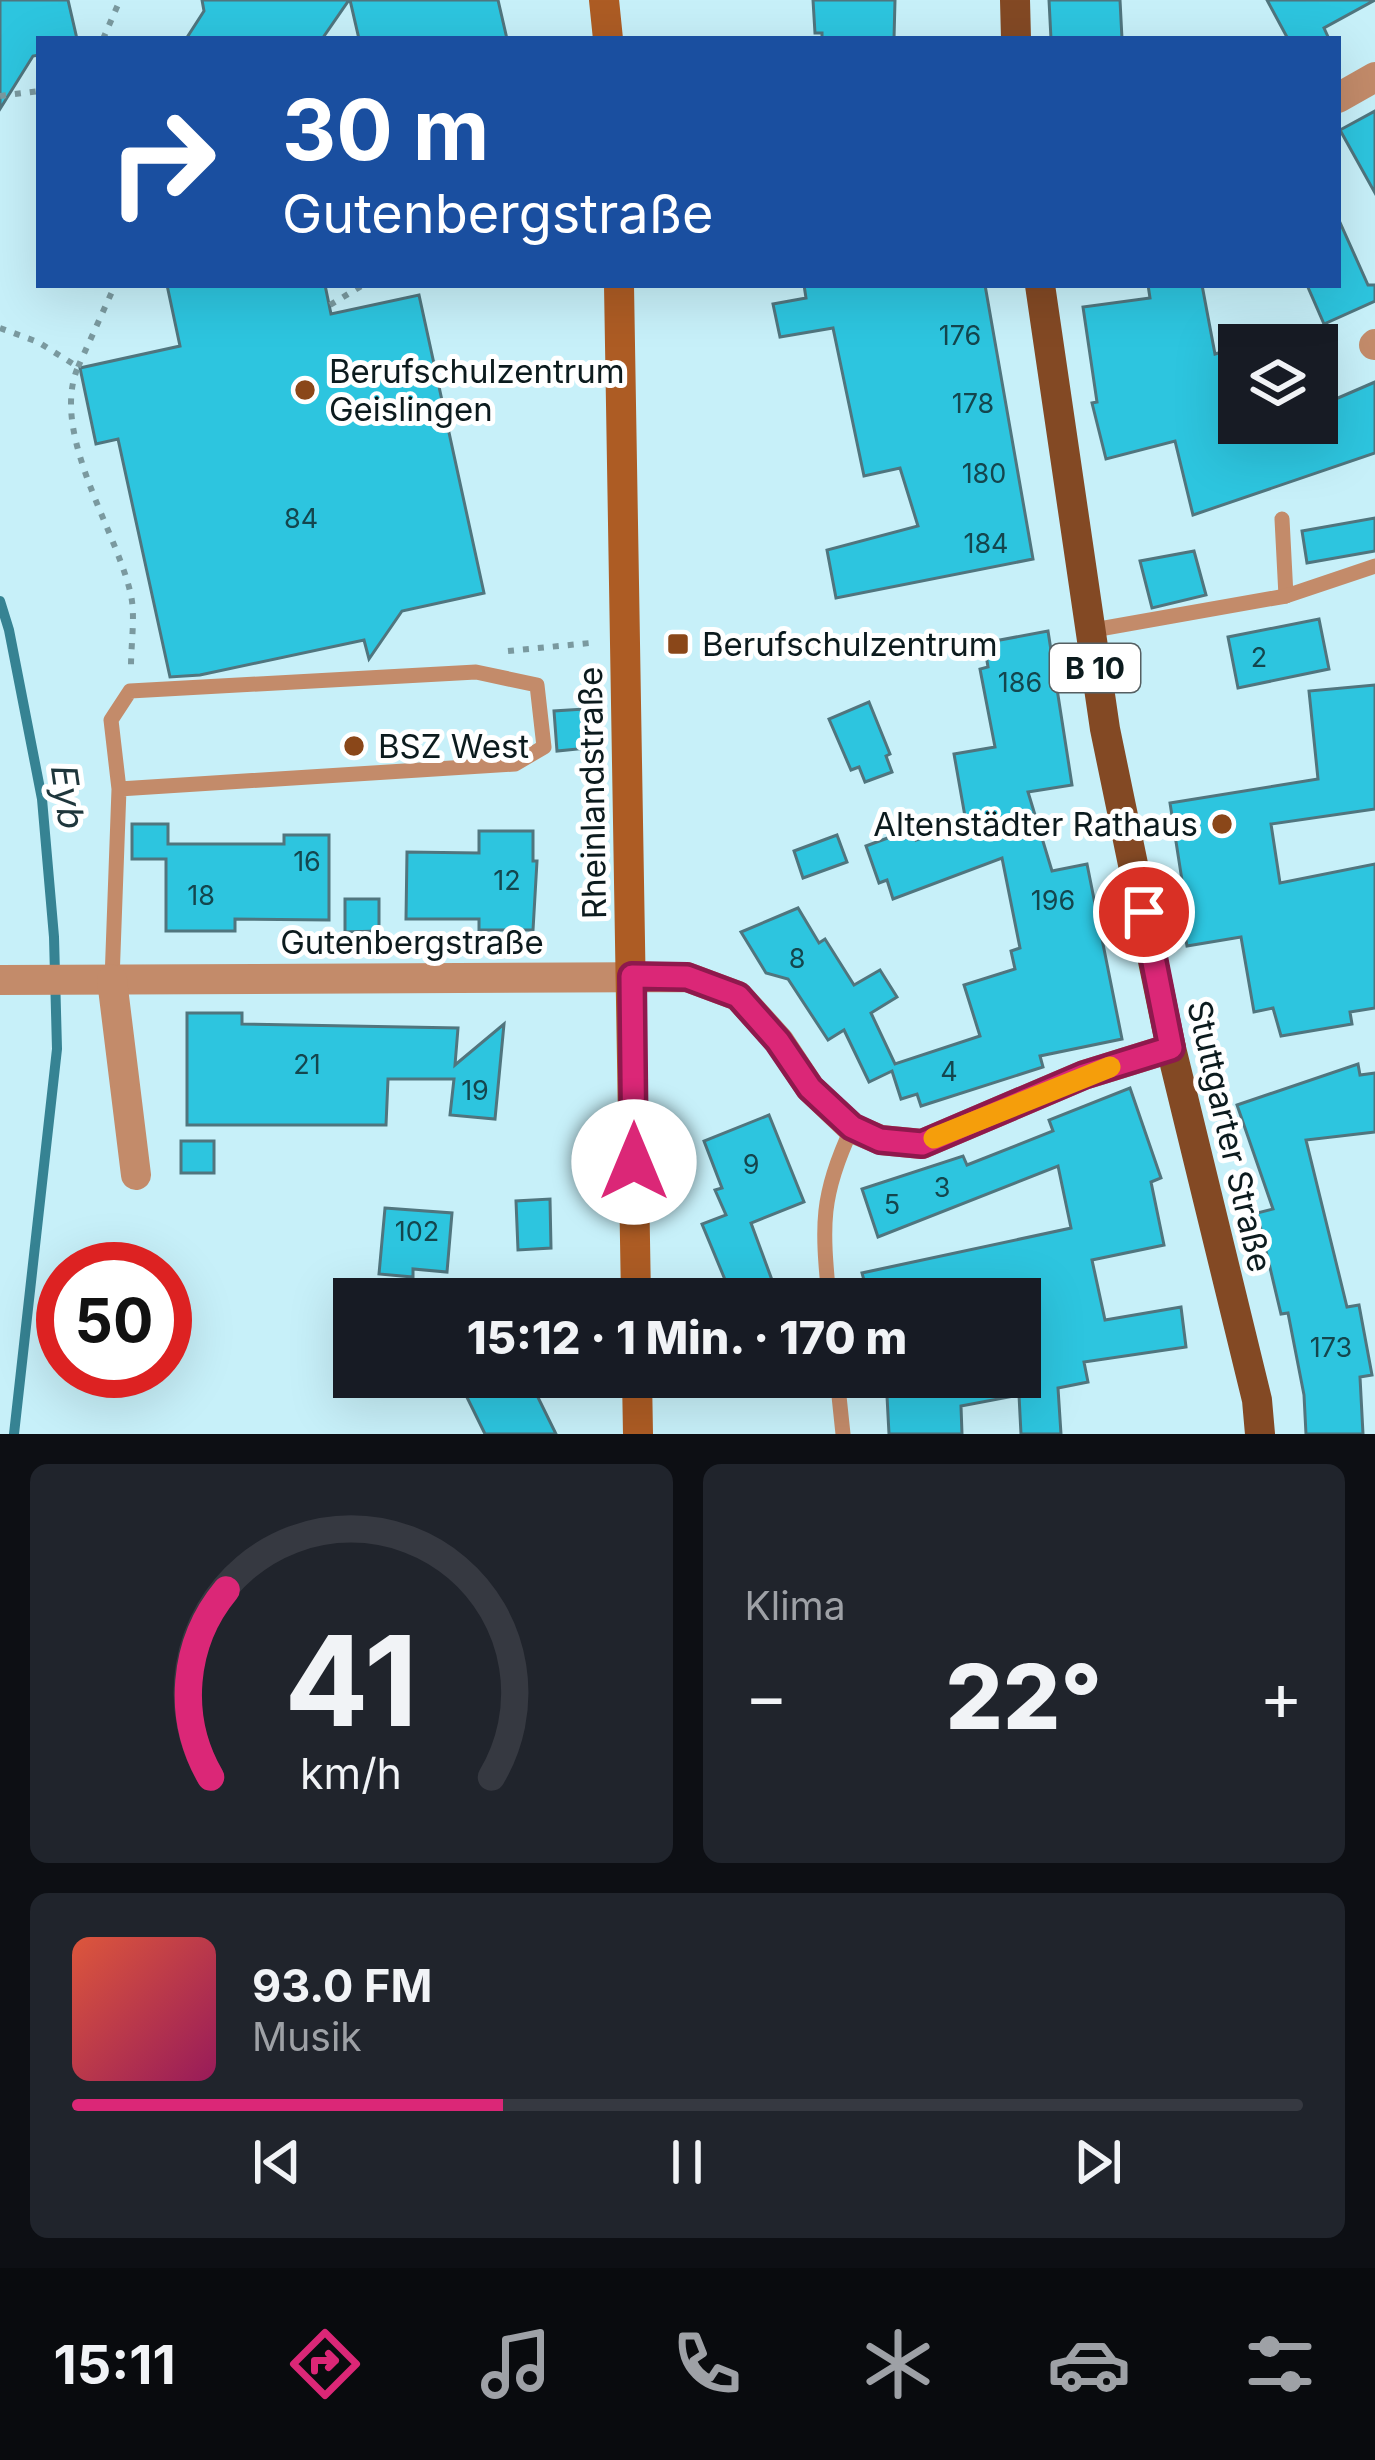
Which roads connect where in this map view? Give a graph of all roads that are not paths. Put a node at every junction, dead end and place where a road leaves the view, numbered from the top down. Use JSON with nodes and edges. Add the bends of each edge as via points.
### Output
{"nodes":[{"id":1,"x":604,"y":0,"type":"edge"},
{"id":2,"x":1016,"y":0,"type":"edge"},
{"id":3,"x":608,"y":36,"type":"edge"},
{"id":4,"x":1016,"y":36,"type":"edge"},
{"id":5,"x":1375,"y":77,"type":"edge"},
{"id":6,"x":1341,"y":96,"type":"edge"},
{"id":7,"x":619,"y":288,"type":"edge"},
{"id":8,"x":1040,"y":288,"type":"edge"},
{"id":9,"x":1282,"y":519,"type":"dead end"},
{"id":10,"x":1375,"y":566,"type":"edge"},
{"id":11,"x":1286,"y":596,"type":"junction"},
{"id":12,"x":1088,"y":631,"type":"junction"},
{"id":13,"x":119,"y":789,"type":"junction"},
{"id":14,"x":632,"y":976,"type":"junction"},
{"id":15,"x":0,"y":980,"type":"edge"},
{"id":16,"x":100,"y":980,"type":"junction"},
{"id":17,"x":1171,"y":1048,"type":"junction"},
{"id":18,"x":852,"y":1127,"type":"junction"},
{"id":19,"x":136,"y":1175,"type":"dead end"},
{"id":20,"x":635,"y":1278,"type":"edge"},
{"id":21,"x":828,"y":1278,"type":"edge"},
{"id":22,"x":637,"y":1398,"type":"edge"},
{"id":23,"x":839,"y":1398,"type":"edge"},
{"id":24,"x":638,"y":1434,"type":"edge"},
{"id":25,"x":843,"y":1434,"type":"edge"},
{"id":26,"x":1260,"y":1434,"type":"edge"}],
"edges":[{"from":1,"to":3,"type":"main road"},
{"from":2,"to":4,"type":"main road"},
{"from":5,"to":6,"type":"street"},
{"from":7,"to":14,"type":"main road","name":"Rheinlandstraße"},
{"from":8,"to":12,"type":"main road","name":"Stuttgarter Straße","number":"B 10"},
{"from":9,"to":11,"type":"lane"},
{"from":10,"to":11,"type":"lane"},
{"from":11,"to":12,"type":"lane"},
{"from":12,"to":17,"type":"main road","name":"Stuttgarter Straße","number":"B 10"},
{"from":13,"to":13,"type":"lane","via":[[515,764],[544,747],[537,685],[476,672],[130,691],[111,719]]},
{"from":13,"to":16,"type":"lane"},
{"from":14,"to":16,"type":"street","name":"Gutenbergstraße"},
{"from":14,"to":18,"type":"street","name":"Gutenbergstraße","via":[[687,977],[738,996],[810,1088]]},
{"from":14,"to":20,"type":"main road","name":"Rheinlandstraße"},
{"from":15,"to":16,"type":"street","name":"Gutenbergstraße"},
{"from":16,"to":19,"type":"street"},
{"from":17,"to":18,"type":"street","name":"Gutenbergstraße","via":[[1084,1075],[922,1144],[880,1140]]},
{"from":17,"to":26,"type":"main road","name":"Stuttgarter Straße","number":"B 10"},
{"from":18,"to":21,"type":"lane","via":[[830,1174]]},
{"from":22,"to":24,"type":"main road"},
{"from":23,"to":25,"type":"lane"}]}
